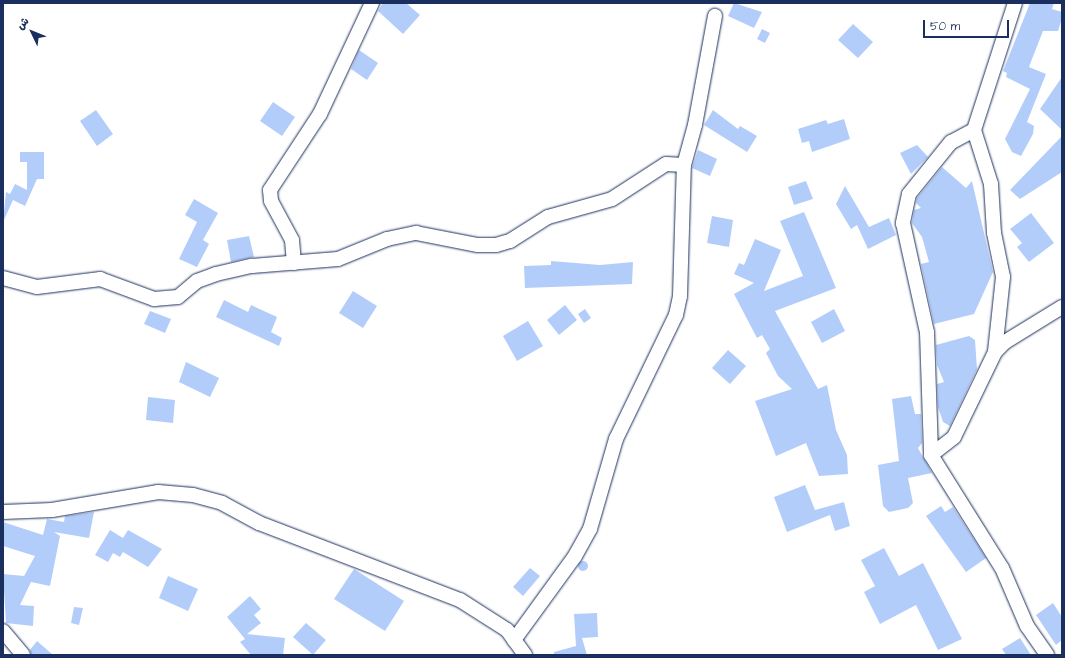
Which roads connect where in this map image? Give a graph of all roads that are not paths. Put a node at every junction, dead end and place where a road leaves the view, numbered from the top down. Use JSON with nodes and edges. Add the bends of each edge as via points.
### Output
{"nodes":[{"id":1,"x":372,"y":3,"type":"edge"},
{"id":2,"x":1015,"y":3,"type":"edge"},
{"id":3,"x":715,"y":16,"type":"dead end"},
{"id":4,"x":974,"y":130,"type":"junction"},
{"id":5,"x":684,"y":165,"type":"junction"},
{"id":6,"x":294,"y":263,"type":"junction"},
{"id":7,"x":3,"y":278,"type":"edge"},
{"id":8,"x":1062,"y":307,"type":"edge"},
{"id":9,"x":995,"y":352,"type":"junction"},
{"id":10,"x":932,"y":455,"type":"junction"},
{"id":11,"x":3,"y":512,"type":"edge"},
{"id":12,"x":3,"y":631,"type":"edge"},
{"id":13,"x":514,"y":640,"type":"junction"},
{"id":14,"x":23,"y":655,"type":"edge"},
{"id":15,"x":525,"y":655,"type":"edge"},
{"id":16,"x":1047,"y":655,"type":"edge"}],
"edges":[{"from":1,"to":6,"type":"street","via":[[320,114],[270,190],[271,201],[292,240]]},
{"from":2,"to":4,"type":"street"},
{"from":3,"to":5,"type":"street","via":[[695,125]]},
{"from":4,"to":9,"type":"street","via":[[991,184],[994,234],[1003,277]]},
{"from":4,"to":10,"type":"street","via":[[951,142],[909,194],[904,212],[908,250],[928,332]]},
{"from":5,"to":6,"type":"street","via":[[666,164],[612,199],[548,217],[510,241],[496,245],[478,245],[416,233],[387,239],[338,259]]},
{"from":5,"to":13,"type":"street","via":[[680,296],[676,315],[616,439],[590,529],[576,556]]},
{"from":6,"to":7,"type":"street","via":[[252,266],[216,274],[197,281],[178,297],[154,299],[100,279],[37,287]]},
{"from":8,"to":9,"type":"street","via":[[1005,342]]},
{"from":9,"to":10,"type":"street","via":[[954,437]]},
{"from":10,"to":16,"type":"street","via":[[1002,568],[1027,626]]},
{"from":11,"to":13,"type":"street","via":[[52,510],[158,492],[193,495],[453,597],[507,630]]},
{"from":12,"to":14,"type":"street"},
{"from":13,"to":15,"type":"street"}]}
